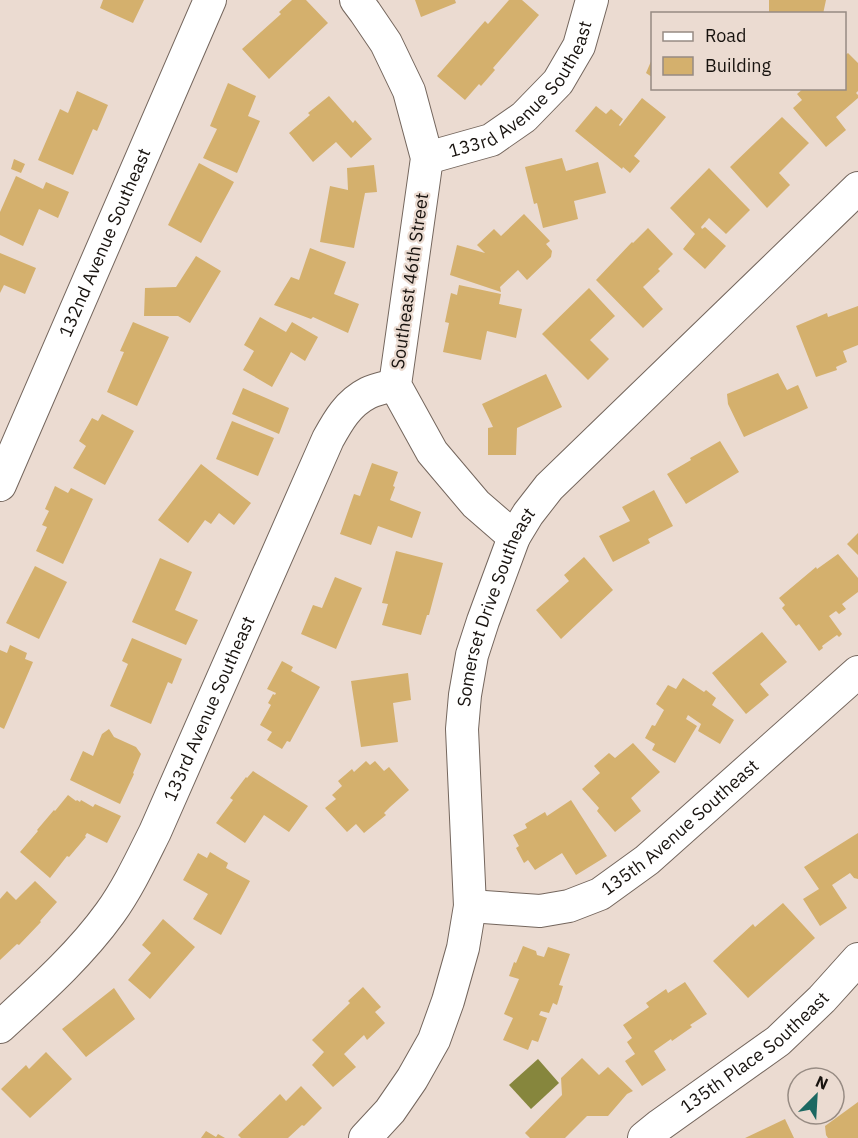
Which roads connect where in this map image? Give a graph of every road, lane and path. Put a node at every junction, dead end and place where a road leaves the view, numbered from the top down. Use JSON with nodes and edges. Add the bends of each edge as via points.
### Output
{"nodes":[{"id":1,"x":210,"y":0,"type":"edge"},
{"id":2,"x":356,"y":0,"type":"edge"},
{"id":3,"x":592,"y":0,"type":"edge"},
{"id":4,"x":427,"y":158,"type":"junction"},
{"id":5,"x":858,"y":188,"type":"edge"},
{"id":6,"x":395,"y":385,"type":"junction"},
{"id":7,"x":0,"y":485,"type":"edge"},
{"id":8,"x":514,"y":537,"type":"junction"},
{"id":9,"x":858,"y":672,"type":"edge"},
{"id":10,"x":470,"y":906,"type":"junction"},
{"id":11,"x":858,"y":959,"type":"edge"},
{"id":12,"x":0,"y":1027,"type":"edge"},
{"id":13,"x":365,"y":1138,"type":"edge"},
{"id":14,"x":644,"y":1138,"type":"edge"}],
"edges":[{"from":1,"to":7,"type":"street","name":"132nd Avenue Southeast"},
{"from":2,"to":4,"type":"street","name":"Southeast 46th Street","via":[[386,44],[408,91]]},
{"from":3,"to":4,"type":"street","name":"133rd Avenue Southeast","via":[[579,46],[558,82],[524,117],[490,140]]},
{"from":4,"to":6,"type":"street","name":"Southeast 46th Street"},
{"from":5,"to":8,"type":"street","name":"Somerset Drive Southeast","via":[[549,487]]},
{"from":6,"to":8,"type":"street","name":"Southeast 46th Street","via":[[432,452],[476,504]]},
{"from":6,"to":12,"type":"street","name":"133rd Avenue Southeast","via":[[353,403],[328,439],[132,879],[84,945]]},
{"from":8,"to":10,"type":"street","name":"Somerset Drive Southeast","via":[[472,655],[465,695],[462,729]]},
{"from":9,"to":10,"type":"street","name":"135th Avenue Southeast","via":[[647,860],[600,894],[569,906],[540,911]]},
{"from":10,"to":13,"type":"street","name":"Somerset Drive Southeast","via":[[463,948],[434,1040],[390,1111]]},
{"from":11,"to":14,"type":"street","name":"135th Place Southeast","via":[[778,1041]]}]}
